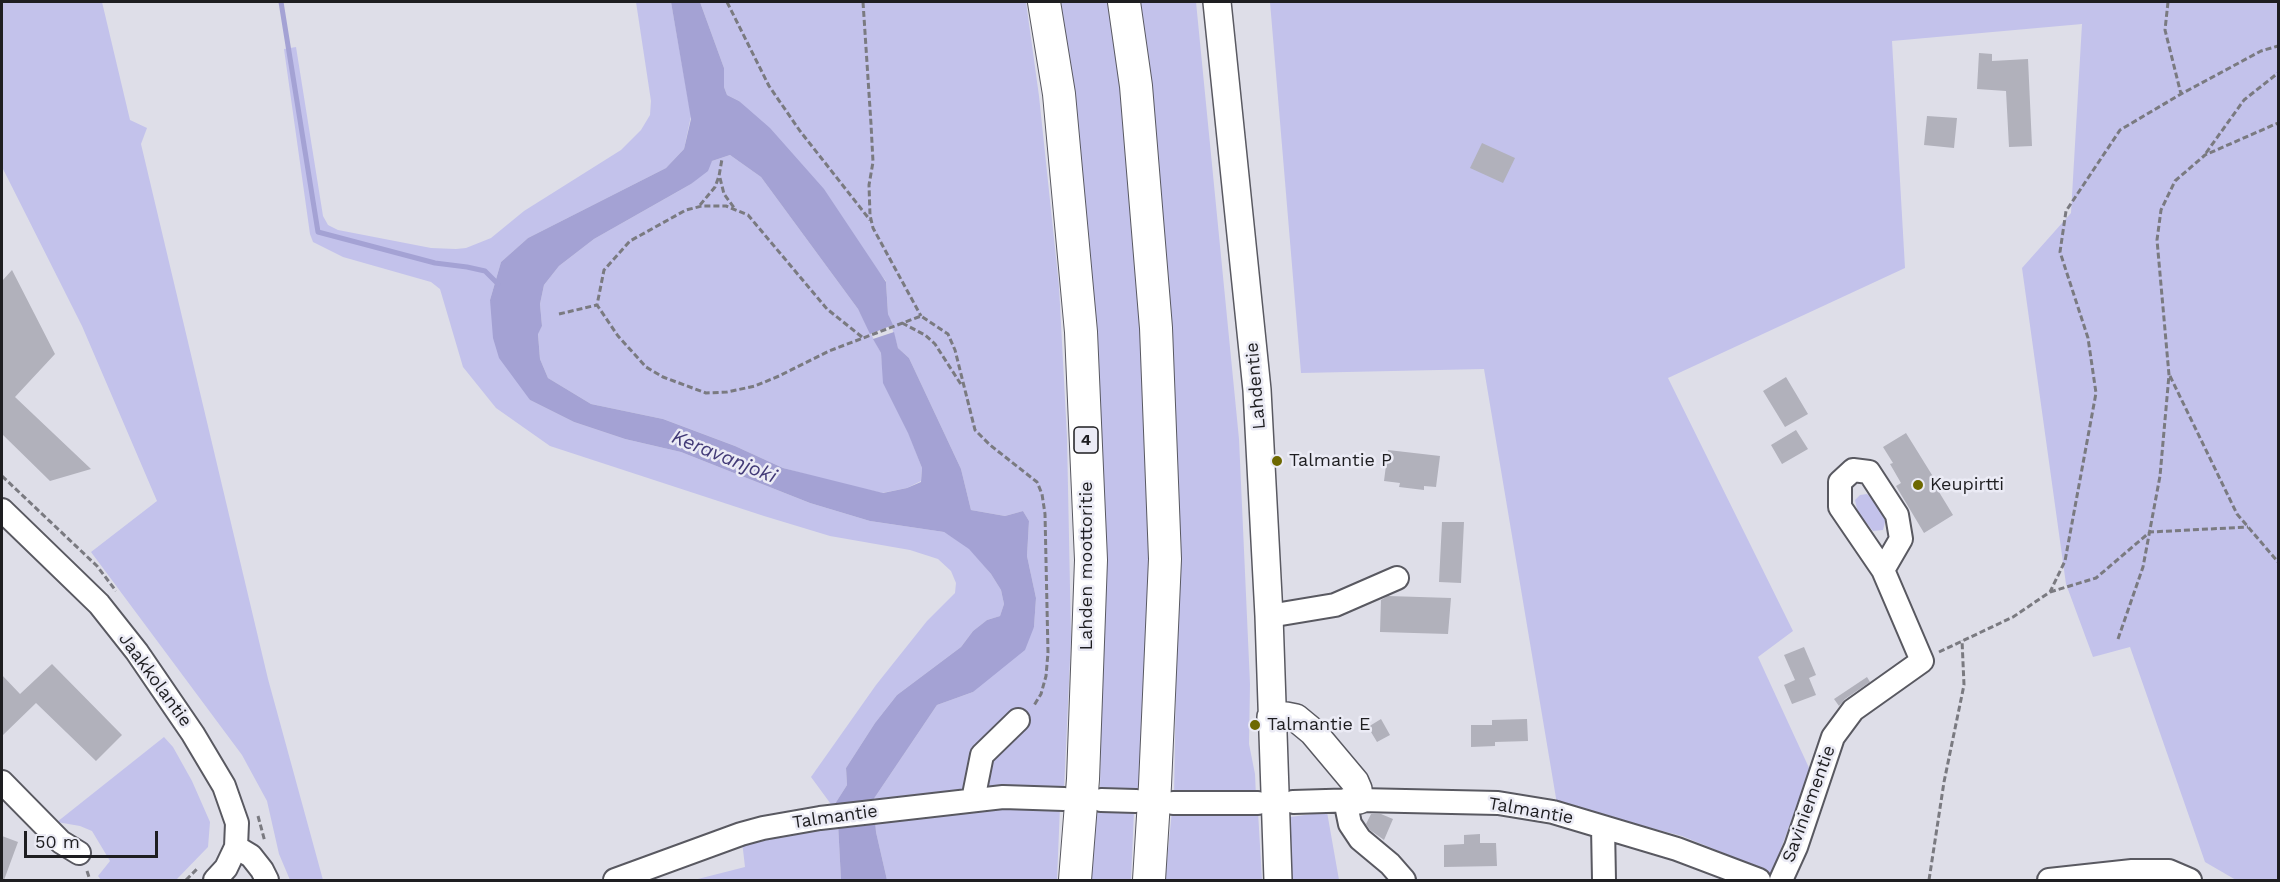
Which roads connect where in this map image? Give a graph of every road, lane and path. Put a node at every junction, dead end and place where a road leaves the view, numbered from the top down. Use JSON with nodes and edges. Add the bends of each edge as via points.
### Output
{"nodes":[{"id":1,"x":727,"y":2,"type":"edge"},
{"id":2,"x":863,"y":2,"type":"edge"},
{"id":3,"x":1044,"y":2,"type":"edge"},
{"id":4,"x":1124,"y":2,"type":"edge"},
{"id":5,"x":1217,"y":2,"type":"edge"},
{"id":6,"x":2168,"y":2,"type":"edge"},
{"id":7,"x":2278,"y":46,"type":"edge"},
{"id":8,"x":2278,"y":73,"type":"edge"},
{"id":9,"x":2181,"y":93,"type":"junction"},
{"id":10,"x":2278,"y":123,"type":"edge"},
{"id":11,"x":2205,"y":155,"type":"junction"},
{"id":12,"x":722,"y":159,"type":"dead end"},
{"id":13,"x":720,"y":176,"type":"junction"},
{"id":14,"x":698,"y":206,"type":"junction"},
{"id":15,"x":736,"y":210,"type":"junction"},
{"id":16,"x":871,"y":221,"type":"junction"},
{"id":17,"x":597,"y":305,"type":"junction"},
{"id":18,"x":559,"y":314,"type":"dead end"},
{"id":19,"x":921,"y":316,"type":"junction"},
{"id":20,"x":900,"y":323,"type":"junction"},
{"id":21,"x":862,"y":337,"type":"junction"},
{"id":22,"x":2169,"y":375,"type":"junction"},
{"id":23,"x":964,"y":389,"type":"junction"},
{"id":24,"x":2,"y":510,"type":"edge"},
{"id":25,"x":2248,"y":527,"type":"junction"},
{"id":26,"x":2150,"y":532,"type":"junction"},
{"id":27,"x":2278,"y":562,"type":"edge"},
{"id":28,"x":1883,"y":570,"type":"dead end"},
{"id":29,"x":1396,"y":578,"type":"dead end"},
{"id":30,"x":2050,"y":592,"type":"junction"},
{"id":31,"x":1269,"y":616,"type":"junction"},
{"id":32,"x":2118,"y":639,"type":"dead end"},
{"id":33,"x":1962,"y":640,"type":"junction"},
{"id":34,"x":1922,"y":661,"type":"junction"},
{"id":35,"x":1271,"y":717,"type":"junction"},
{"id":36,"x":1018,"y":720,"type":"joint"},
{"id":37,"x":2,"y":782,"type":"edge"},
{"id":38,"x":1064,"y":799,"type":"dead end"},
{"id":39,"x":973,"y":800,"type":"junction"},
{"id":40,"x":1101,"y":800,"type":"dead end"},
{"id":41,"x":1352,"y":800,"type":"junction"},
{"id":42,"x":1136,"y":801,"type":"dead end"},
{"id":43,"x":1293,"y":802,"type":"dead end"},
{"id":44,"x":1173,"y":803,"type":"dead end"},
{"id":45,"x":1258,"y":803,"type":"dead end"},
{"id":46,"x":1603,"y":827,"type":"junction"},
{"id":47,"x":236,"y":847,"type":"junction"},
{"id":48,"x":79,"y":853,"type":"dead end"},
{"id":49,"x":208,"y":873,"type":"edge"},
{"id":50,"x":186,"y":880,"type":"edge"},
{"id":51,"x":267,"y":880,"type":"edge"},
{"id":52,"x":615,"y":880,"type":"edge"},
{"id":53,"x":1075,"y":880,"type":"edge"},
{"id":54,"x":1149,"y":880,"type":"edge"},
{"id":55,"x":1278,"y":880,"type":"edge"},
{"id":56,"x":1404,"y":880,"type":"edge"},
{"id":57,"x":1604,"y":880,"type":"edge"},
{"id":58,"x":1759,"y":880,"type":"edge"},
{"id":59,"x":1781,"y":880,"type":"edge"},
{"id":60,"x":1929,"y":880,"type":"edge"},
{"id":61,"x":2049,"y":880,"type":"edge"},
{"id":62,"x":2190,"y":880,"type":"edge"}],
"edges":[{"from":1,"to":16,"type":"path","via":[[769,86]]},
{"from":2,"to":16,"type":"path","via":[[873,162],[869,185]]},
{"from":3,"to":53,"type":"highway","name":"Lahden moottoritie","number":"4","via":[[1059,94],[1081,332],[1091,560]]},
{"from":4,"to":54,"type":"highway","via":[[1136,86],[1156,328],[1165,559]]},
{"from":5,"to":31,"type":"main road","name":"Lahdentie","via":[[1257,390]]},
{"from":6,"to":9,"type":"path","via":[[2165,30]]},
{"from":7,"to":9,"type":"path"},
{"from":8,"to":11,"type":"path","via":[[2244,100]]},
{"from":9,"to":30,"type":"path","via":[[2120,130],[2066,211],[2060,252],[2088,338],[2096,393],[2065,561]]},
{"from":10,"to":11,"type":"path"},
{"from":11,"to":22,"type":"path","via":[[2175,181],[2161,210],[2157,240]]},
{"from":12,"to":13,"type":"path"},
{"from":13,"to":14,"type":"path"},
{"from":13,"to":15,"type":"path","via":[[724,194]]},
{"from":14,"to":15,"type":"path"},
{"from":14,"to":17,"type":"path","via":[[630,241],[604,270]]},
{"from":15,"to":21,"type":"path","via":[[748,215],[828,309]]},
{"from":16,"to":19,"type":"path"},
{"from":17,"to":18,"type":"path"},
{"from":17,"to":21,"type":"path","via":[[646,367],[706,393],[755,386]]},
{"from":19,"to":20,"type":"path"},
{"from":19,"to":23,"type":"path","via":[[948,334]]},
{"from":20,"to":21,"type":"path"},
{"from":20,"to":23,"type":"path","via":[[935,344]]},
{"from":22,"to":25,"type":"path","via":[[2237,514]]},
{"from":22,"to":26,"type":"path","via":[[2160,476]]},
{"from":23,"to":36,"type":"path","via":[[975,430],[1037,482],[1042,494],[1048,630],[1046,676],[1031,710]]},
{"from":24,"to":47,"type":"street","name":"Jaakkolantie","via":[[99,604],[137,652],[224,786],[237,823]]},
{"from":25,"to":26,"type":"path"},
{"from":25,"to":27,"type":"path"},
{"from":26,"to":30,"type":"path","via":[[2096,578]]},
{"from":26,"to":32,"type":"path","via":[[2143,567]]},
{"from":28,"to":34,"type":"street"},
{"from":29,"to":31,"type":"street","via":[[1335,605]]},
{"from":30,"to":33,"type":"path","via":[[2013,616]]},
{"from":31,"to":35,"type":"main road","name":"Lahdentie"},
{"from":33,"to":34,"type":"path"},
{"from":33,"to":60,"type":"path","via":[[1964,685]]},
{"from":34,"to":59,"type":"street","name":"Saviniementie","via":[[1853,710],[1833,737]]},
{"from":35,"to":41,"type":"main road","via":[[1296,718],[1313,732],[1355,782],[1358,789]]},
{"from":35,"to":55,"type":"main road","name":"Lahdentie"},
{"from":36,"to":39,"type":"street","via":[[982,755]]},
{"from":37,"to":48,"type":"street","via":[[61,842]]},
{"from":38,"to":39,"type":"street","name":"Talmantie","via":[[1003,796]]},
{"from":39,"to":52,"type":"street","name":"Talmantie","via":[[820,818],[741,834]]},
{"from":40,"to":42,"type":"street"},
{"from":41,"to":43,"type":"street","name":"Talmantie"},
{"from":41,"to":46,"type":"street","name":"Talmantie","via":[[1498,803],[1553,812]]},
{"from":41,"to":56,"type":"street","via":[[1350,824],[1360,839]]},
{"from":44,"to":45,"type":"street"},
{"from":46,"to":57,"type":"street"},
{"from":46,"to":58,"type":"street","name":"Talmantie"},
{"from":47,"to":49,"type":"street","via":[[226,868]]},
{"from":47,"to":51,"type":"street","via":[[251,856]]},
{"from":49,"to":50,"type":"path"},
{"from":61,"to":62,"type":"street","via":[[2169,871]]}]}
